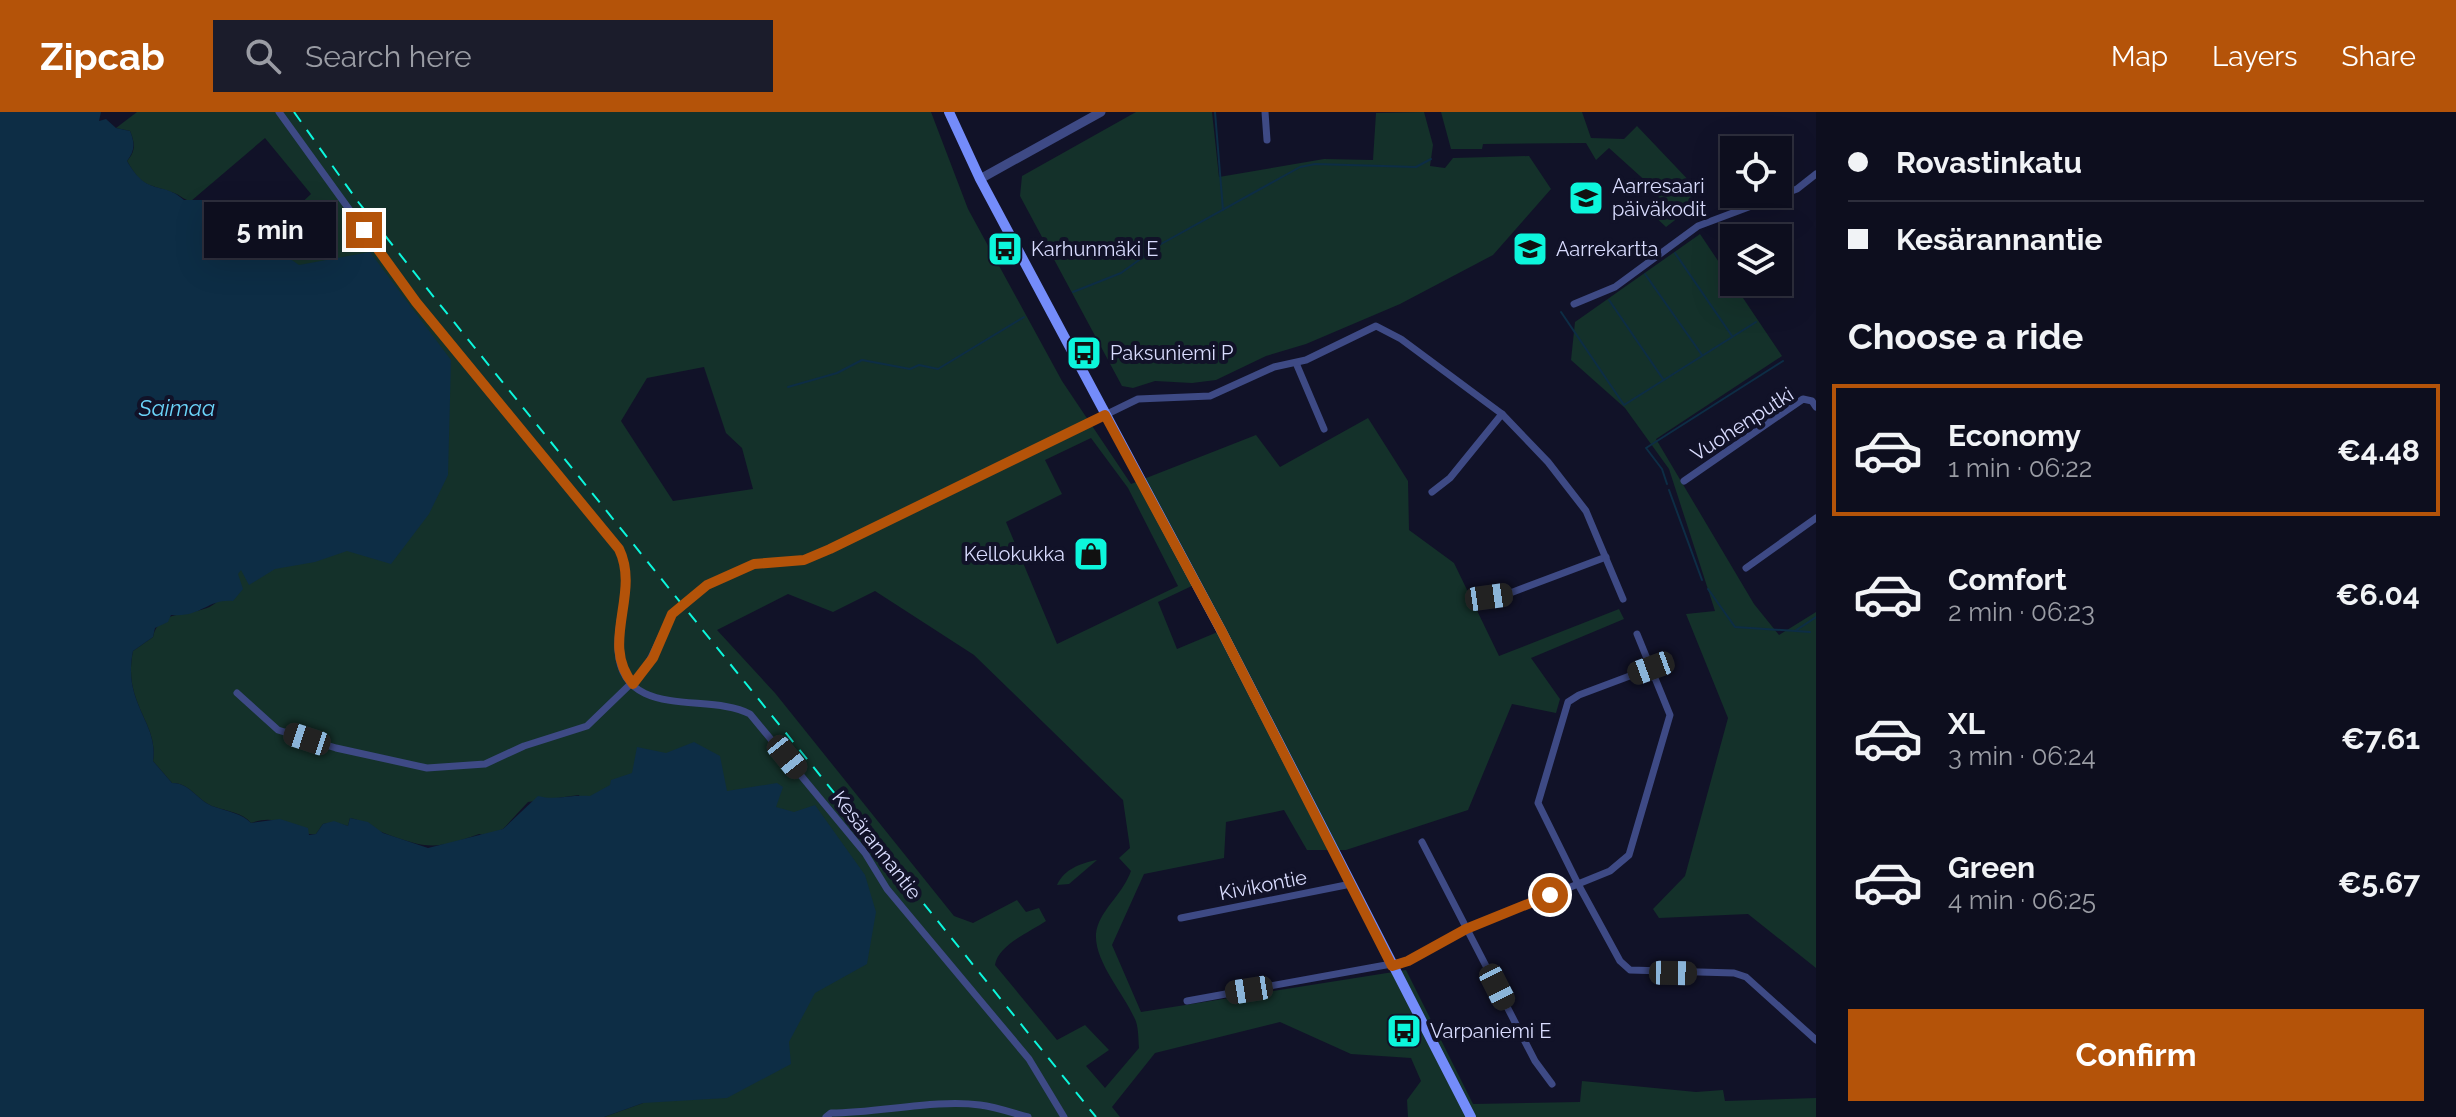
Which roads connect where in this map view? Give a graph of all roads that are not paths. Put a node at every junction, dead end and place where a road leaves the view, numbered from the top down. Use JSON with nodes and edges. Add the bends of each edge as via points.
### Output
{"nodes":[{"id":1,"x":279,"y":112,"type":"edge"},
{"id":2,"x":949,"y":112,"type":"edge"},
{"id":3,"x":1265,"y":112,"type":"edge"},
{"id":4,"x":1095,"y":114,"type":"edge"},
{"id":5,"x":1267,"y":140,"type":"dead end"},
{"id":6,"x":1816,"y":174,"type":"edge"},
{"id":7,"x":980,"y":179,"type":"junction"},
{"id":8,"x":1574,"y":304,"type":"dead end"},
{"id":9,"x":1296,"y":363,"type":"junction"},
{"id":10,"x":1816,"y":407,"type":"edge"},
{"id":11,"x":1502,"y":414,"type":"junction"},
{"id":12,"x":1105,"y":415,"type":"junction"},
{"id":13,"x":1324,"y":429,"type":"dead end"},
{"id":14,"x":1684,"y":481,"type":"dead end"},
{"id":15,"x":1432,"y":492,"type":"dead end"},
{"id":16,"x":1816,"y":518,"type":"edge"},
{"id":17,"x":1606,"y":557,"type":"junction"},
{"id":18,"x":1746,"y":568,"type":"dead end"},
{"id":19,"x":1489,"y":597,"type":"dead end"},
{"id":20,"x":1623,"y":599,"type":"dead end"},
{"id":21,"x":1637,"y":634,"type":"dead end"},
{"id":22,"x":1651,"y":668,"type":"junction"},
{"id":23,"x":633,"y":684,"type":"junction"},
{"id":24,"x":237,"y":693,"type":"dead end"},
{"id":25,"x":1422,"y":842,"type":"dead end"},
{"id":26,"x":1351,"y":884,"type":"junction"},
{"id":27,"x":1578,"y":884,"type":"junction"},
{"id":28,"x":1181,"y":918,"type":"dead end"},
{"id":29,"x":1466,"y":929,"type":"junction"},
{"id":30,"x":1392,"y":966,"type":"junction"},
{"id":31,"x":1187,"y":1001,"type":"dead end"},
{"id":32,"x":1816,"y":1040,"type":"edge"},
{"id":33,"x":1552,"y":1084,"type":"dead end"},
{"id":34,"x":826,"y":1117,"type":"edge"},
{"id":35,"x":1028,"y":1117,"type":"edge"},
{"id":36,"x":1064,"y":1117,"type":"edge"},
{"id":37,"x":1471,"y":1117,"type":"edge"}],
"edges":[{"from":1,"to":23,"type":"street","via":[[416,302],[619,549],[628,574],[618,649]]},
{"from":2,"to":7,"type":"main road"},
{"from":3,"to":5,"type":"street"},
{"from":4,"to":7,"type":"street"},
{"from":6,"to":8,"type":"street","via":[[1797,189],[1698,226],[1615,287]]},
{"from":7,"to":12,"type":"main road"},
{"from":9,"to":11,"type":"street","via":[[1382,327]]},
{"from":9,"to":12,"type":"street","via":[[1274,367],[1210,396],[1138,399]]},
{"from":9,"to":13,"type":"street"},
{"from":10,"to":14,"type":"street","name":"Vuohenputki","via":[[1803,399]]},
{"from":11,"to":15,"type":"street","via":[[1450,478]]},
{"from":11,"to":17,"type":"street","via":[[1572,489]]},
{"from":12,"to":23,"type":"street","via":[[804,560],[754,564],[719,577],[672,614],[653,658]]},
{"from":12,"to":26,"type":"main road"},
{"from":16,"to":18,"type":"street"},
{"from":17,"to":19,"type":"street"},
{"from":17,"to":20,"type":"street"},
{"from":21,"to":22,"type":"street"},
{"from":22,"to":27,"type":"street","via":[[1670,715],[1629,855],[1610,871]]},
{"from":22,"to":27,"type":"street","via":[[1579,695],[1564,708],[1538,803]]},
{"from":23,"to":24,"type":"street","via":[[587,726],[563,737],[524,746],[485,764],[427,768],[278,730]]},
{"from":23,"to":36,"type":"street","name":"Kesärannantie","via":[[662,701],[725,705],[750,714],[1029,1059]]},
{"from":25,"to":29,"type":"street"},
{"from":26,"to":28,"type":"street","name":"Kivikontie"},
{"from":26,"to":30,"type":"main road"},
{"from":27,"to":29,"type":"street"},
{"from":27,"to":32,"type":"street","via":[[1630,970],[1746,977]]},
{"from":29,"to":30,"type":"street"},
{"from":29,"to":33,"type":"street"},
{"from":30,"to":31,"type":"street"},
{"from":30,"to":37,"type":"main road"},
{"from":34,"to":35,"type":"street","via":[[979,1104]]}]}
